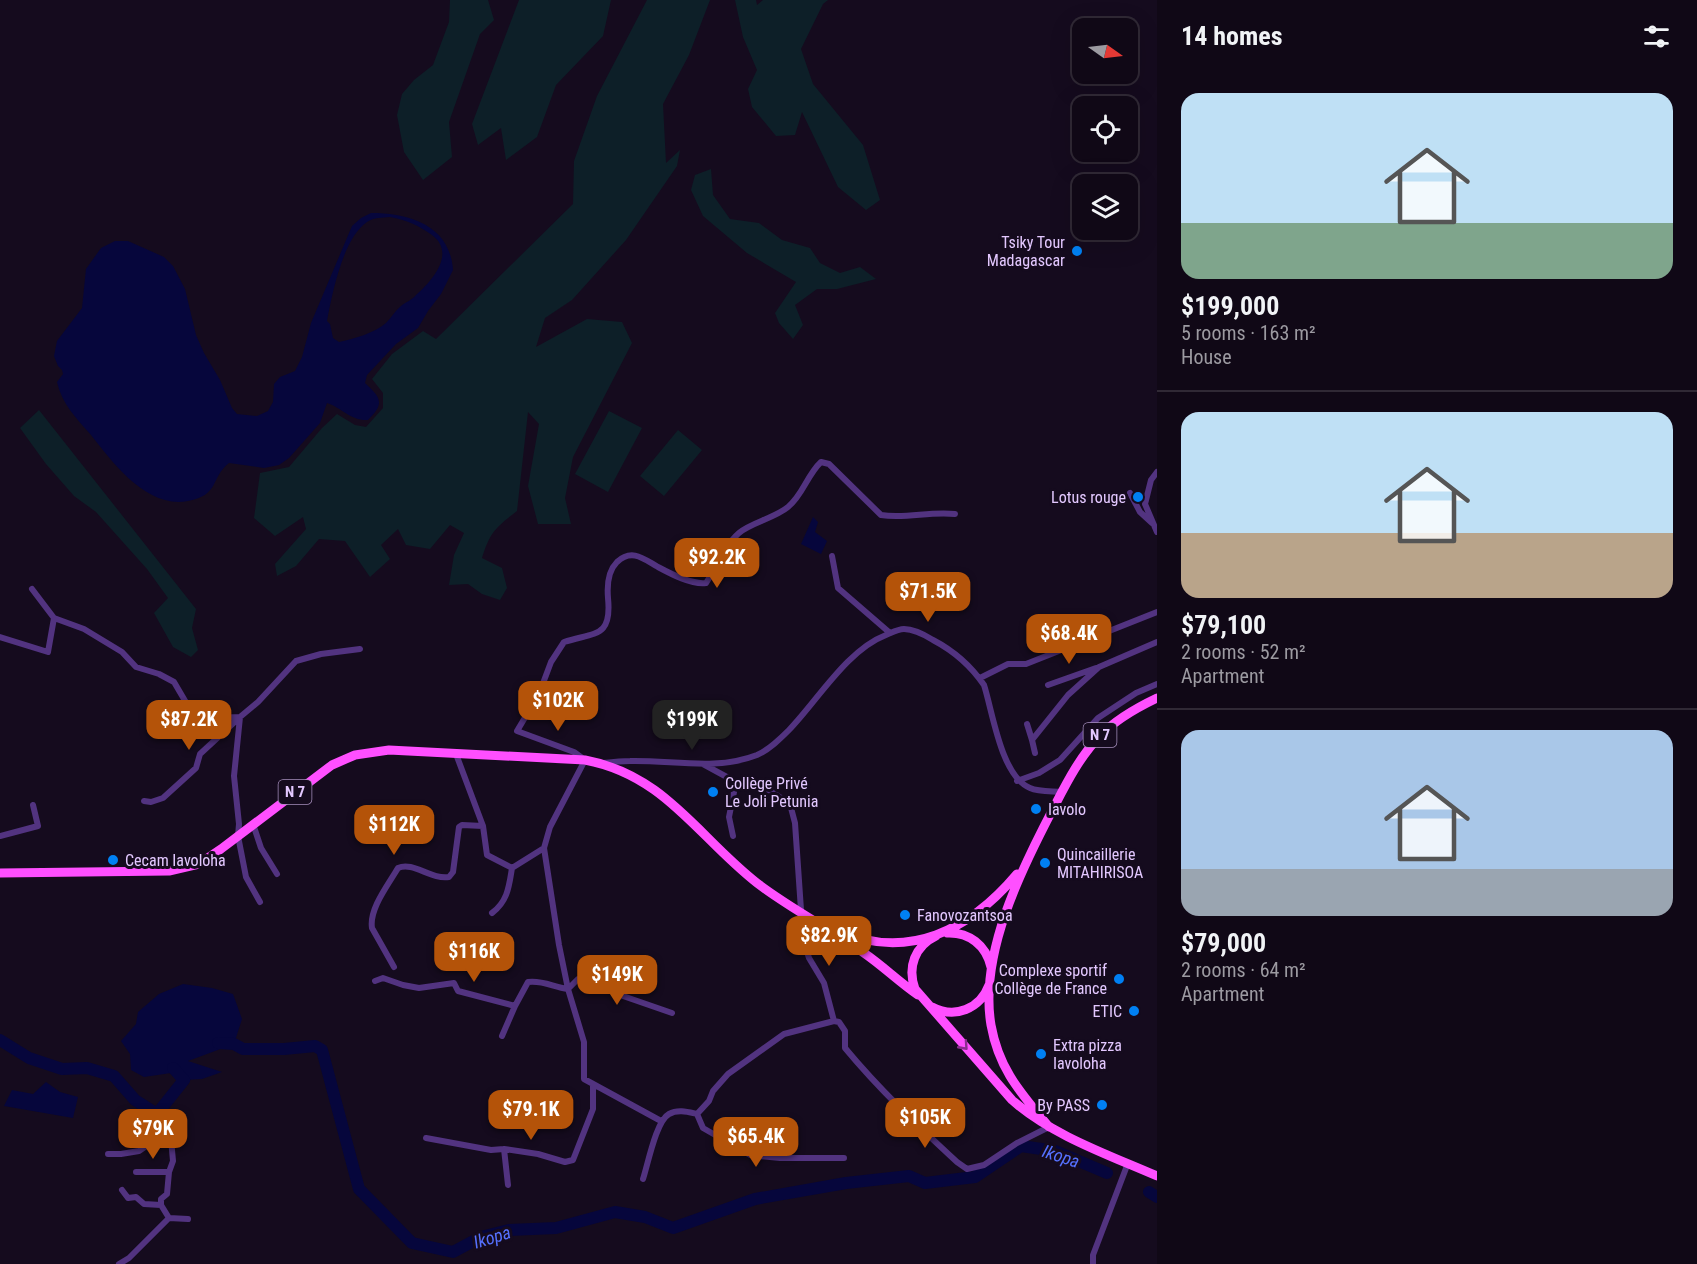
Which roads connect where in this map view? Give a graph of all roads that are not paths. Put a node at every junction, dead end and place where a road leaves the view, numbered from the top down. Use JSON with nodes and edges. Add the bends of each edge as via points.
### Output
{"nodes":[{"id":1,"x":1157,"y":472,"type":"edge"},
{"id":2,"x":1130,"y":493,"type":"dead end"},
{"id":3,"x":955,"y":514,"type":"dead end"},
{"id":4,"x":1156,"y":529,"type":"edge"},
{"id":5,"x":832,"y":556,"type":"dead end"},
{"id":6,"x":32,"y":588,"type":"dead end"},
{"id":7,"x":1157,"y":612,"type":"edge"},
{"id":8,"x":54,"y":618,"type":"junction"},
{"id":9,"x":890,"y":633,"type":"junction"},
{"id":10,"x":0,"y":638,"type":"edge"},
{"id":11,"x":1157,"y":642,"type":"edge"},
{"id":12,"x":360,"y":649,"type":"dead end"},
{"id":13,"x":1099,"y":667,"type":"junction"},
{"id":14,"x":980,"y":678,"type":"junction"},
{"id":15,"x":1157,"y":684,"type":"edge"},
{"id":16,"x":1048,"y":686,"type":"dead end"},
{"id":17,"x":1157,"y":698,"type":"edge"},
{"id":18,"x":240,"y":717,"type":"junction"},
{"id":19,"x":1027,"y":724,"type":"dead end"},
{"id":20,"x":1032,"y":740,"type":"junction"},
{"id":21,"x":1035,"y":753,"type":"dead end"},
{"id":22,"x":456,"y":754,"type":"junction"},
{"id":23,"x":585,"y":760,"type":"junction"},
{"id":24,"x":603,"y":763,"type":"junction"},
{"id":25,"x":702,"y":764,"type":"junction"},
{"id":26,"x":1017,"y":781,"type":"junction"},
{"id":27,"x":736,"y":782,"type":"junction"},
{"id":28,"x":1062,"y":792,"type":"junction"},
{"id":29,"x":144,"y":801,"type":"dead end"},
{"id":30,"x":33,"y":805,"type":"dead end"},
{"id":31,"x":253,"y":824,"type":"junction"},
{"id":32,"x":483,"y":826,"type":"junction"},
{"id":33,"x":0,"y":836,"type":"edge"},
{"id":34,"x":238,"y":836,"type":"junction"},
{"id":35,"x":733,"y":836,"type":"dead end"},
{"id":36,"x":543,"y":848,"type":"junction"},
{"id":37,"x":512,"y":868,"type":"junction"},
{"id":38,"x":1022,"y":868,"type":"junction"},
{"id":39,"x":0,"y":873,"type":"edge"},
{"id":40,"x":277,"y":874,"type":"dead end"},
{"id":41,"x":260,"y":902,"type":"dead end"},
{"id":42,"x":492,"y":913,"type":"dead end"},
{"id":43,"x":802,"y":913,"type":"junction"},
{"id":44,"x":811,"y":918,"type":"junction"},
{"id":45,"x":939,"y":935,"type":"junction"},
{"id":46,"x":394,"y":967,"type":"dead end"},
{"id":47,"x":991,"y":969,"type":"junction"},
{"id":48,"x":375,"y":981,"type":"dead end"},
{"id":49,"x":990,"y":983,"type":"junction"},
{"id":50,"x":568,"y":989,"type":"junction"},
{"id":51,"x":922,"y":999,"type":"junction"},
{"id":52,"x":515,"y":1006,"type":"junction"},
{"id":53,"x":672,"y":1013,"type":"dead end"},
{"id":54,"x":834,"y":1022,"type":"junction"},
{"id":55,"x":502,"y":1036,"type":"dead end"},
{"id":56,"x":593,"y":1084,"type":"junction"},
{"id":57,"x":697,"y":1114,"type":"junction"},
{"id":58,"x":661,"y":1121,"type":"junction"},
{"id":59,"x":1049,"y":1126,"type":"junction"},
{"id":60,"x":426,"y":1138,"type":"dead end"},
{"id":61,"x":504,"y":1149,"type":"junction"},
{"id":62,"x":108,"y":1154,"type":"dead end"},
{"id":63,"x":844,"y":1158,"type":"dead end"},
{"id":64,"x":1128,"y":1163,"type":"junction"},
{"id":65,"x":136,"y":1172,"type":"dead end"},
{"id":66,"x":169,"y":1172,"type":"junction"},
{"id":67,"x":1157,"y":1176,"type":"edge"},
{"id":68,"x":643,"y":1179,"type":"dead end"},
{"id":69,"x":508,"y":1185,"type":"dead end"},
{"id":70,"x":122,"y":1190,"type":"dead end"},
{"id":71,"x":161,"y":1205,"type":"junction"},
{"id":72,"x":169,"y":1218,"type":"junction"},
{"id":73,"x":188,"y":1219,"type":"dead end"},
{"id":74,"x":119,"y":1264,"type":"edge"},
{"id":75,"x":1093,"y":1264,"type":"edge"}],
"edges":[{"from":1,"to":4,"type":"street","via":[[1145,504]]},
{"from":2,"to":4,"type":"street","via":[[1140,512]]},
{"from":3,"to":23,"type":"street","via":[[881,514],[829,464],[820,462],[788,507],[739,532],[706,583],[688,580],[641,555],[621,558],[610,573],[607,624],[601,632],[564,642],[517,731],[574,752]]},
{"from":5,"to":9,"type":"street","via":[[838,588]]},
{"from":6,"to":8,"type":"street"},
{"from":7,"to":14,"type":"street","via":[[1026,664],[1008,664]]},
{"from":8,"to":10,"type":"street","via":[[48,652]]},
{"from":8,"to":18,"type":"street","via":[[84,628],[122,652],[136,667],[174,682],[191,711],[212,718]]},
{"from":9,"to":14,"type":"street","via":[[903,629],[931,638]]},
{"from":9,"to":25,"type":"street","via":[[860,652],[805,714],[760,754],[722,764]]},
{"from":11,"to":13,"type":"street"},
{"from":12,"to":18,"type":"street","via":[[296,661]]},
{"from":13,"to":16,"type":"street"},
{"from":13,"to":20,"type":"street","via":[[1068,695]]},
{"from":14,"to":26,"type":"street","via":[[1004,758]]},
{"from":15,"to":26,"type":"street","via":[[1098,718],[1060,760]]},
{"from":17,"to":28,"type":"main road","number":"N 7","via":[[1120,718],[1102,734],[1088,749]]},
{"from":18,"to":29,"type":"street","via":[[200,754],[196,768],[164,798]]},
{"from":18,"to":34,"type":"street","via":[[234,776]]},
{"from":19,"to":20,"type":"street"},
{"from":20,"to":21,"type":"street"},
{"from":22,"to":23,"type":"main road","number":"N 7"},
{"from":22,"to":31,"type":"main road","number":"N 7","via":[[378,751],[343,759]]},
{"from":22,"to":32,"type":"street"},
{"from":23,"to":24,"type":"main road","number":"N 7"},
{"from":23,"to":36,"type":"street"},
{"from":24,"to":25,"type":"street","via":[[629,760]]},
{"from":24,"to":43,"type":"main road","number":"N 7","via":[[638,778],[675,805],[756,882]]},
{"from":25,"to":27,"type":"street"},
{"from":26,"to":28,"type":"street","via":[[1031,789]]},
{"from":27,"to":35,"type":"street","via":[[729,817]]},
{"from":27,"to":43,"type":"street","via":[[769,790],[790,804]]},
{"from":28,"to":38,"type":"main road","number":"N 7"},
{"from":30,"to":33,"type":"street","via":[[38,826]]},
{"from":31,"to":34,"type":"main road","number":"N 7"},
{"from":31,"to":40,"type":"street","via":[[261,848]]},
{"from":32,"to":37,"type":"street","via":[[487,855]]},
{"from":32,"to":46,"type":"street","via":[[459,827],[449,877],[431,876],[410,866],[398,868],[371,921]]},
{"from":34,"to":39,"type":"main road","number":"N 7","via":[[198,864],[169,871]]},
{"from":34,"to":41,"type":"street","via":[[246,877]]},
{"from":36,"to":37,"type":"street"},
{"from":36,"to":50,"type":"street"},
{"from":37,"to":42,"type":"street","via":[[507,896]]},
{"from":38,"to":45,"type":"main road","via":[[982,910]]},
{"from":38,"to":47,"type":"main road"},
{"from":43,"to":44,"type":"main road","number":"N 7"},
{"from":43,"to":54,"type":"street","via":[[803,939],[824,983]]},
{"from":44,"to":45,"type":"main road","via":[[846,934],[887,943]]},
{"from":44,"to":51,"type":"main road","via":[[866,954]]},
{"from":45,"to":47,"type":"main road","via":[[960,933],[972,938],[985,951]]},
{"from":45,"to":51,"type":"main road","via":[[921,947],[914,958],[912,977]]},
{"from":47,"to":49,"type":"main road"},
{"from":48,"to":52,"type":"street","via":[[384,978],[419,988],[454,983],[458,991]]},
{"from":49,"to":51,"type":"main road","via":[[980,1000],[963,1011],[943,1011]]},
{"from":49,"to":59,"type":"main road","via":[[991,1022],[1001,1060],[1012,1082]]},
{"from":50,"to":52,"type":"street","via":[[541,980],[528,982]]},
{"from":50,"to":53,"type":"street","via":[[578,979],[598,973],[623,996]]},
{"from":50,"to":56,"type":"street","via":[[584,1042],[584,1078]]},
{"from":51,"to":59,"type":"main road","one_way":true,"via":[[1012,1100]]},
{"from":52,"to":55,"type":"street"},
{"from":54,"to":57,"type":"street","via":[[784,1034],[728,1074]]},
{"from":54,"to":59,"type":"street","via":[[840,1022],[845,1031],[845,1048],[854,1059],[899,1108],[968,1169],[984,1165]]},
{"from":56,"to":58,"type":"street"},
{"from":56,"to":61,"type":"street","via":[[593,1109],[573,1160],[565,1162]]},
{"from":57,"to":58,"type":"street","via":[[679,1111]]},
{"from":57,"to":63,"type":"street","via":[[704,1128],[750,1155]]},
{"from":58,"to":68,"type":"street"},
{"from":59,"to":64,"type":"main road"},
{"from":60,"to":61,"type":"street"},
{"from":61,"to":69,"type":"street"},
{"from":62,"to":66,"type":"street","via":[[139,1151],[161,1136],[171,1139],[173,1161]]},
{"from":64,"to":67,"type":"main road"},
{"from":64,"to":75,"type":"street"},
{"from":65,"to":66,"type":"street"},
{"from":66,"to":71,"type":"street","via":[[167,1194]]},
{"from":70,"to":71,"type":"street","via":[[144,1204]]},
{"from":71,"to":72,"type":"street"},
{"from":72,"to":73,"type":"street"},
{"from":72,"to":74,"type":"street"}]}
